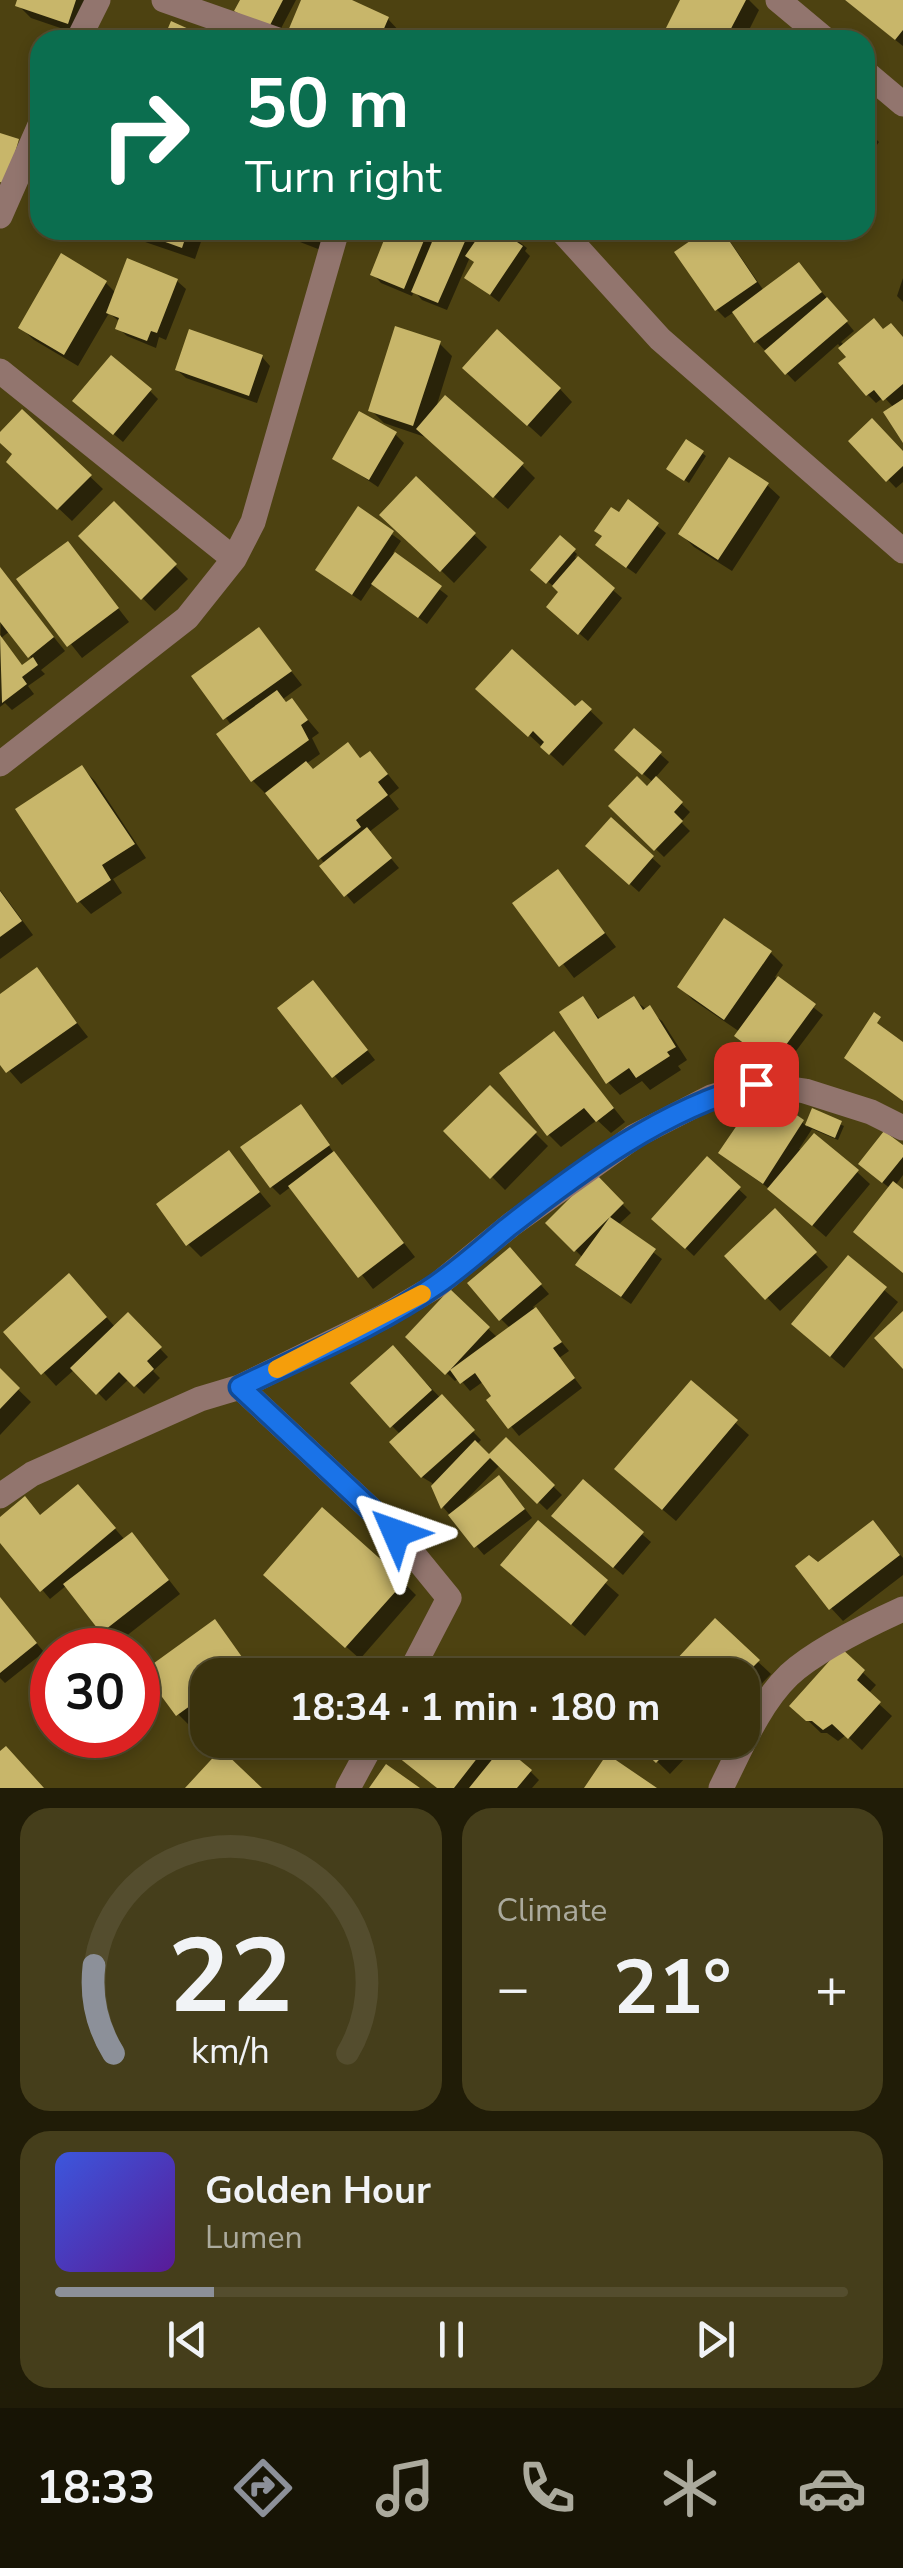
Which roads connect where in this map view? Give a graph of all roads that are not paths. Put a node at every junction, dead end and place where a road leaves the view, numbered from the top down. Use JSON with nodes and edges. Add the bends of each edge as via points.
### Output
{"nodes":[{"id":1,"x":98,"y":0,"type":"edge"},
{"id":2,"x":164,"y":0,"type":"edge"},
{"id":3,"x":778,"y":0,"type":"edge"},
{"id":4,"x":83,"y":30,"type":"edge"},
{"id":5,"x":250,"y":30,"type":"edge"},
{"id":6,"x":814,"y":30,"type":"edge"},
{"id":7,"x":875,"y":80,"type":"edge"},
{"id":8,"x":903,"y":104,"type":"edge"},
{"id":9,"x":30,"y":148,"type":"edge"},
{"id":10,"x":0,"y":216,"type":"edge"},
{"id":11,"x":334,"y":240,"type":"edge"},
{"id":12,"x":569,"y":240,"type":"edge"},
{"id":13,"x":0,"y":371,"type":"edge"},
{"id":14,"x":903,"y":551,"type":"edge"},
{"id":15,"x":234,"y":559,"type":"junction"},
{"id":16,"x":0,"y":764,"type":"edge"},
{"id":17,"x":903,"y":1128,"type":"edge"},
{"id":18,"x":240,"y":1387,"type":"junction"},
{"id":19,"x":0,"y":1496,"type":"edge"},
{"id":20,"x":903,"y":1609,"type":"edge"},
{"id":21,"x":418,"y":1658,"type":"edge"},
{"id":22,"x":364,"y":1758,"type":"edge"},
{"id":23,"x":348,"y":1788,"type":"edge"},
{"id":24,"x":721,"y":1788,"type":"edge"}],
"edges":[{"from":1,"to":4,"type":"street"},
{"from":2,"to":5,"type":"street"},
{"from":3,"to":6,"type":"street"},
{"from":7,"to":8,"type":"street"},
{"from":9,"to":10,"type":"street"},
{"from":11,"to":15,"type":"street","via":[[253,522]]},
{"from":12,"to":14,"type":"street","via":[[660,340]]},
{"from":13,"to":15,"type":"street"},
{"from":15,"to":16,"type":"street","via":[[187,618]]},
{"from":17,"to":18,"type":"street","via":[[805,1091],[756,1084],[711,1097],[635,1136],[436,1286]]},
{"from":18,"to":19,"type":"street","via":[[200,1398],[32,1474]]},
{"from":18,"to":21,"type":"street","via":[[396,1533],[448,1598]]},
{"from":20,"to":24,"type":"street","via":[[789,1676],[754,1724]]},
{"from":22,"to":23,"type":"street"}]}
